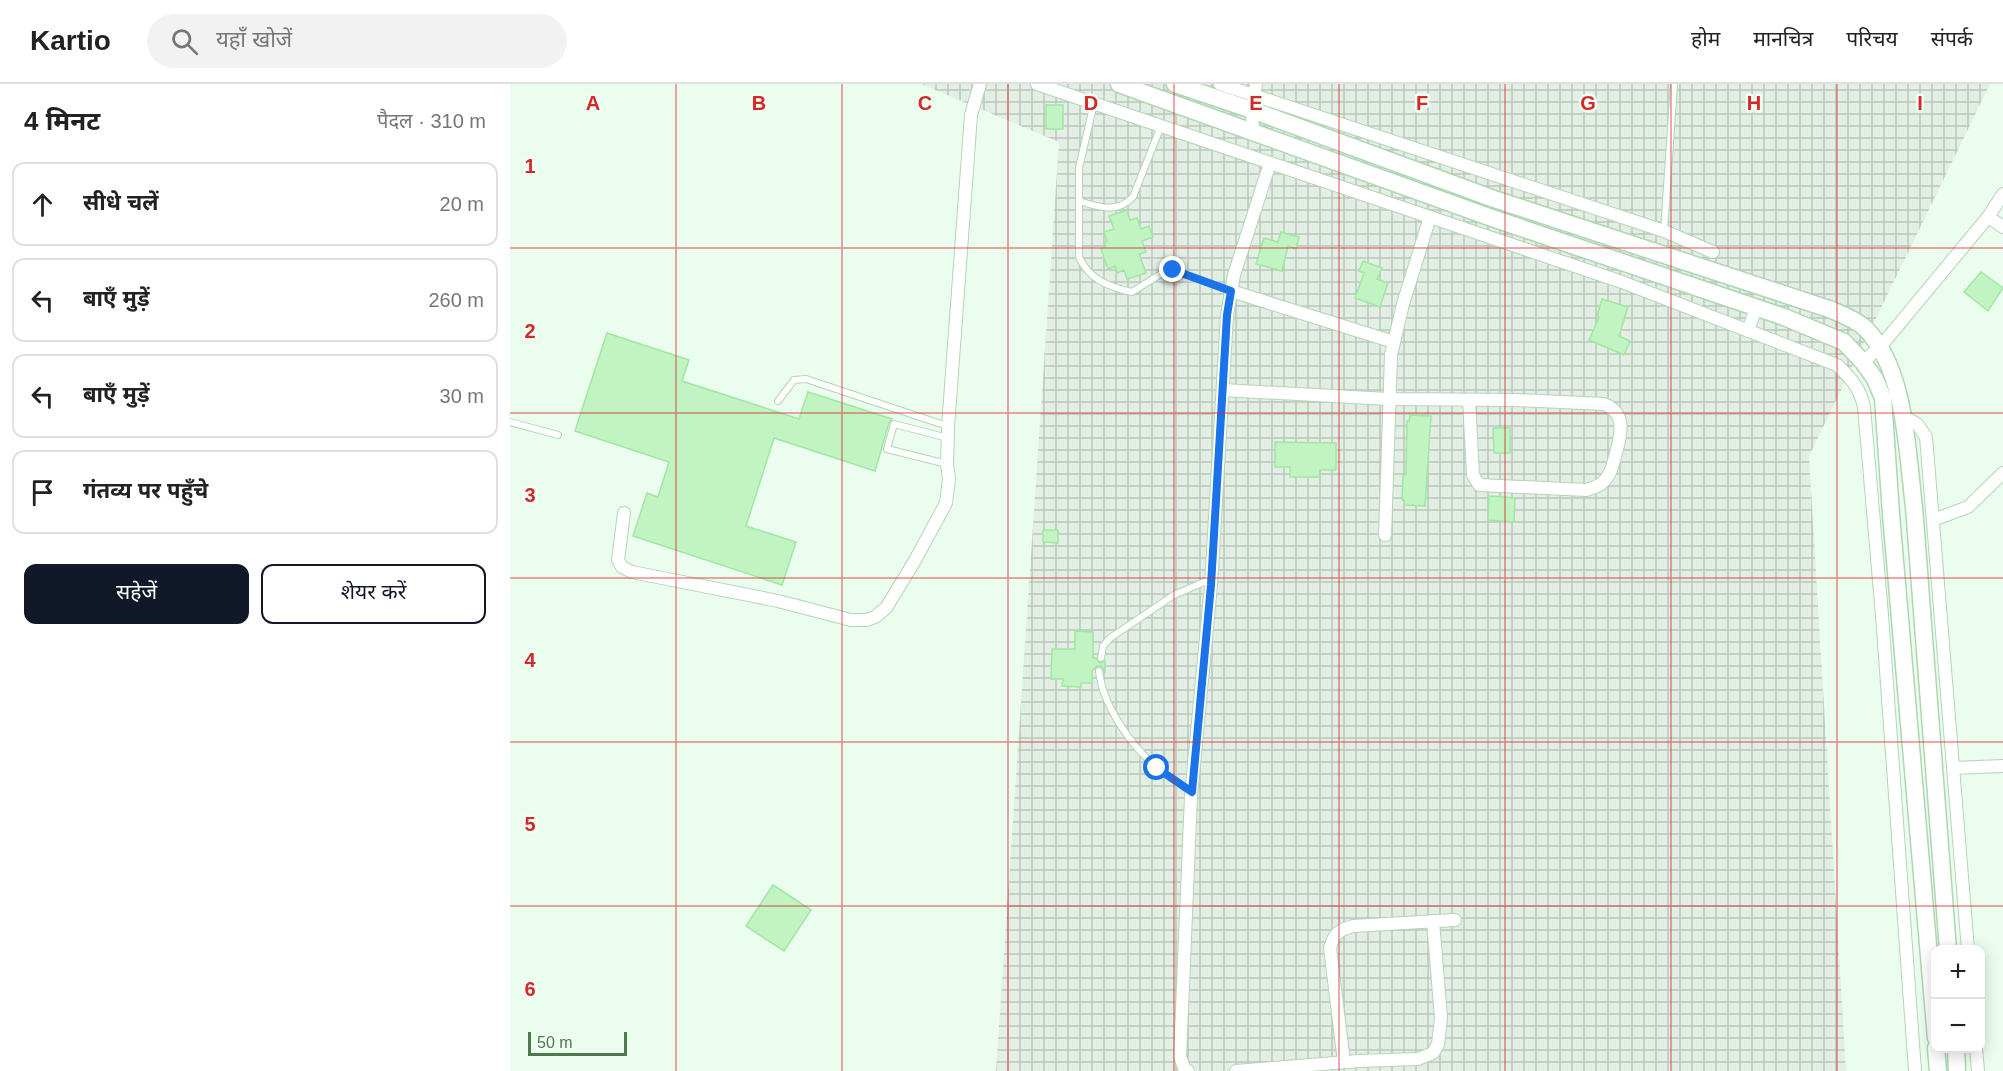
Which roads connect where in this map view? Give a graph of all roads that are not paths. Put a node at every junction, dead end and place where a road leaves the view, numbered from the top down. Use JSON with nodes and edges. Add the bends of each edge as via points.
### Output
{"nodes":[{"id":1,"x":980,"y":84,"type":"edge"},
{"id":2,"x":1037,"y":84,"type":"edge"},
{"id":3,"x":1119,"y":84,"type":"edge"},
{"id":4,"x":1175,"y":84,"type":"edge"},
{"id":5,"x":1220,"y":84,"type":"edge"},
{"id":6,"x":1674,"y":84,"type":"edge"},
{"id":7,"x":1254,"y":97,"type":"edge"},
{"id":8,"x":1094,"y":103,"type":"junction"},
{"id":9,"x":1161,"y":126,"type":"junction"},
{"id":10,"x":1253,"y":132,"type":"junction"},
{"id":11,"x":1270,"y":163,"type":"junction"},
{"id":12,"x":2003,"y":194,"type":"edge"},
{"id":13,"x":1079,"y":201,"type":"junction"},
{"id":14,"x":1430,"y":217,"type":"junction"},
{"id":15,"x":1988,"y":217,"type":"junction"},
{"id":16,"x":2003,"y":227,"type":"edge"},
{"id":17,"x":1664,"y":231,"type":"junction"},
{"id":18,"x":1713,"y":252,"type":"dead end"},
{"id":19,"x":1231,"y":291,"type":"junction"},
{"id":20,"x":1756,"y":308,"type":"junction"},
{"id":21,"x":1748,"y":331,"type":"junction"},
{"id":22,"x":1394,"y":342,"type":"junction"},
{"id":23,"x":1881,"y":346,"type":"junction"},
{"id":24,"x":1863,"y":362,"type":"junction"},
{"id":25,"x":1223,"y":390,"type":"junction"},
{"id":26,"x":1388,"y":399,"type":"junction"},
{"id":27,"x":1469,"y":400,"type":"junction"},
{"id":28,"x":778,"y":401,"type":"dead end"},
{"id":29,"x":1902,"y":416,"type":"junction"},
{"id":30,"x":510,"y":422,"type":"edge"},
{"id":31,"x":948,"y":432,"type":"junction"},
{"id":32,"x":558,"y":435,"type":"dead end"},
{"id":33,"x":947,"y":464,"type":"junction"},
{"id":34,"x":2003,"y":473,"type":"edge"},
{"id":35,"x":624,"y":513,"type":"dead end"},
{"id":36,"x":1933,"y":520,"type":"junction"},
{"id":37,"x":1385,"y":536,"type":"dead end"},
{"id":38,"x":1211,"y":579,"type":"junction"},
{"id":39,"x":1101,"y":658,"type":"dead end"},
{"id":40,"x":1099,"y":671,"type":"dead end"},
{"id":41,"x":2003,"y":766,"type":"edge"},
{"id":42,"x":1953,"y":768,"type":"junction"},
{"id":43,"x":1192,"y":792,"type":"junction"},
{"id":44,"x":1455,"y":920,"type":"dead end"},
{"id":45,"x":1433,"y":921,"type":"junction"},
{"id":46,"x":1948,"y":945,"type":"edge"},
{"id":47,"x":1968,"y":945,"type":"edge"},
{"id":48,"x":1932,"y":999,"type":"edge"},
{"id":49,"x":1936,"y":1053,"type":"edge"},
{"id":50,"x":1956,"y":1053,"type":"edge"},
{"id":51,"x":1976,"y":1053,"type":"edge"},
{"id":52,"x":1344,"y":1062,"type":"junction"},
{"id":53,"x":1188,"y":1071,"type":"edge"},
{"id":54,"x":1236,"y":1071,"type":"edge"},
{"id":55,"x":1915,"y":1071,"type":"edge"},
{"id":56,"x":1938,"y":1071,"type":"edge"},
{"id":57,"x":1957,"y":1071,"type":"edge"},
{"id":58,"x":1977,"y":1071,"type":"edge"}],
"edges":[{"from":1,"to":31,"type":"street","via":[[971,116]]},
{"from":2,"to":8,"type":"street"},
{"from":3,"to":10,"type":"street"},
{"from":4,"to":7,"type":"street"},
{"from":5,"to":7,"type":"street"},
{"from":6,"to":17,"type":"lane"},
{"from":7,"to":10,"type":"street"},
{"from":7,"to":17,"type":"street","via":[[1353,126]]},
{"from":7,"to":23,"type":"street","via":[[1494,200],[1829,309],[1864,327]]},
{"from":8,"to":9,"type":"street"},
{"from":8,"to":13,"type":"lane","via":[[1079,168]]},
{"from":9,"to":11,"type":"street"},
{"from":9,"to":13,"type":"lane","via":[[1133,196],[1127,202],[1117,208],[1101,208]]},
{"from":10,"to":20,"type":"street"},
{"from":11,"to":14,"type":"street"},
{"from":11,"to":19,"type":"street"},
{"from":12,"to":15,"type":"street"},
{"from":13,"to":19,"type":"lane","via":[[1079,256],[1094,277],[1113,288],[1132,292],[1173,270]]},
{"from":14,"to":21,"type":"street","via":[[1622,282]]},
{"from":14,"to":22,"type":"street"},
{"from":15,"to":16,"type":"street"},
{"from":15,"to":23,"type":"street"},
{"from":17,"to":18,"type":"street"},
{"from":19,"to":22,"type":"street"},
{"from":19,"to":25,"type":"street"},
{"from":20,"to":21,"type":"street"},
{"from":20,"to":24,"type":"street","via":[[1845,342]]},
{"from":21,"to":55,"type":"street","via":[[1837,365],[1853,379],[1863,401]]},
{"from":22,"to":26,"type":"street"},
{"from":23,"to":24,"type":"street"},
{"from":23,"to":29,"type":"street","via":[[1898,392]]},
{"from":24,"to":48,"type":"street","via":[[1883,398]]},
{"from":25,"to":26,"type":"street"},
{"from":25,"to":38,"type":"street"},
{"from":26,"to":27,"type":"street"},
{"from":26,"to":37,"type":"street"},
{"from":27,"to":27,"type":"street","via":[[1473,475],[1479,485],[1586,490],[1597,487],[1611,473],[1622,427],[1611,407]]},
{"from":28,"to":31,"type":"lane","via":[[794,380],[806,379]]},
{"from":29,"to":36,"type":"street","via":[[1917,424],[1926,437]]},
{"from":29,"to":46,"type":"street","via":[[1915,519]]},
{"from":30,"to":32,"type":"lane"},
{"from":31,"to":33,"type":"street"},
{"from":31,"to":33,"type":"lane","via":[[894,424],[887,448]]},
{"from":33,"to":35,"type":"street","via":[[946,503],[886,608],[867,620],[851,620],[632,572],[618,560]]},
{"from":34,"to":36,"type":"street","via":[[1968,507]]},
{"from":36,"to":42,"type":"street"},
{"from":38,"to":39,"type":"lane","via":[[1174,595],[1110,638],[1103,646]]},
{"from":38,"to":43,"type":"street"},
{"from":40,"to":43,"type":"lane","via":[[1107,700],[1125,732],[1157,768]]},
{"from":41,"to":42,"type":"street"},
{"from":42,"to":47,"type":"street"},
{"from":43,"to":53,"type":"street","via":[[1180,1057]]},
{"from":44,"to":45,"type":"street"},
{"from":45,"to":52,"type":"street","via":[[1441,1018],[1433,1053],[1418,1059]]},
{"from":45,"to":52,"type":"street","via":[[1353,926],[1338,930],[1332,938]]},
{"from":49,"to":56,"type":"street"},
{"from":50,"to":57,"type":"street"},
{"from":51,"to":58,"type":"street"},
{"from":52,"to":54,"type":"street"}]}
